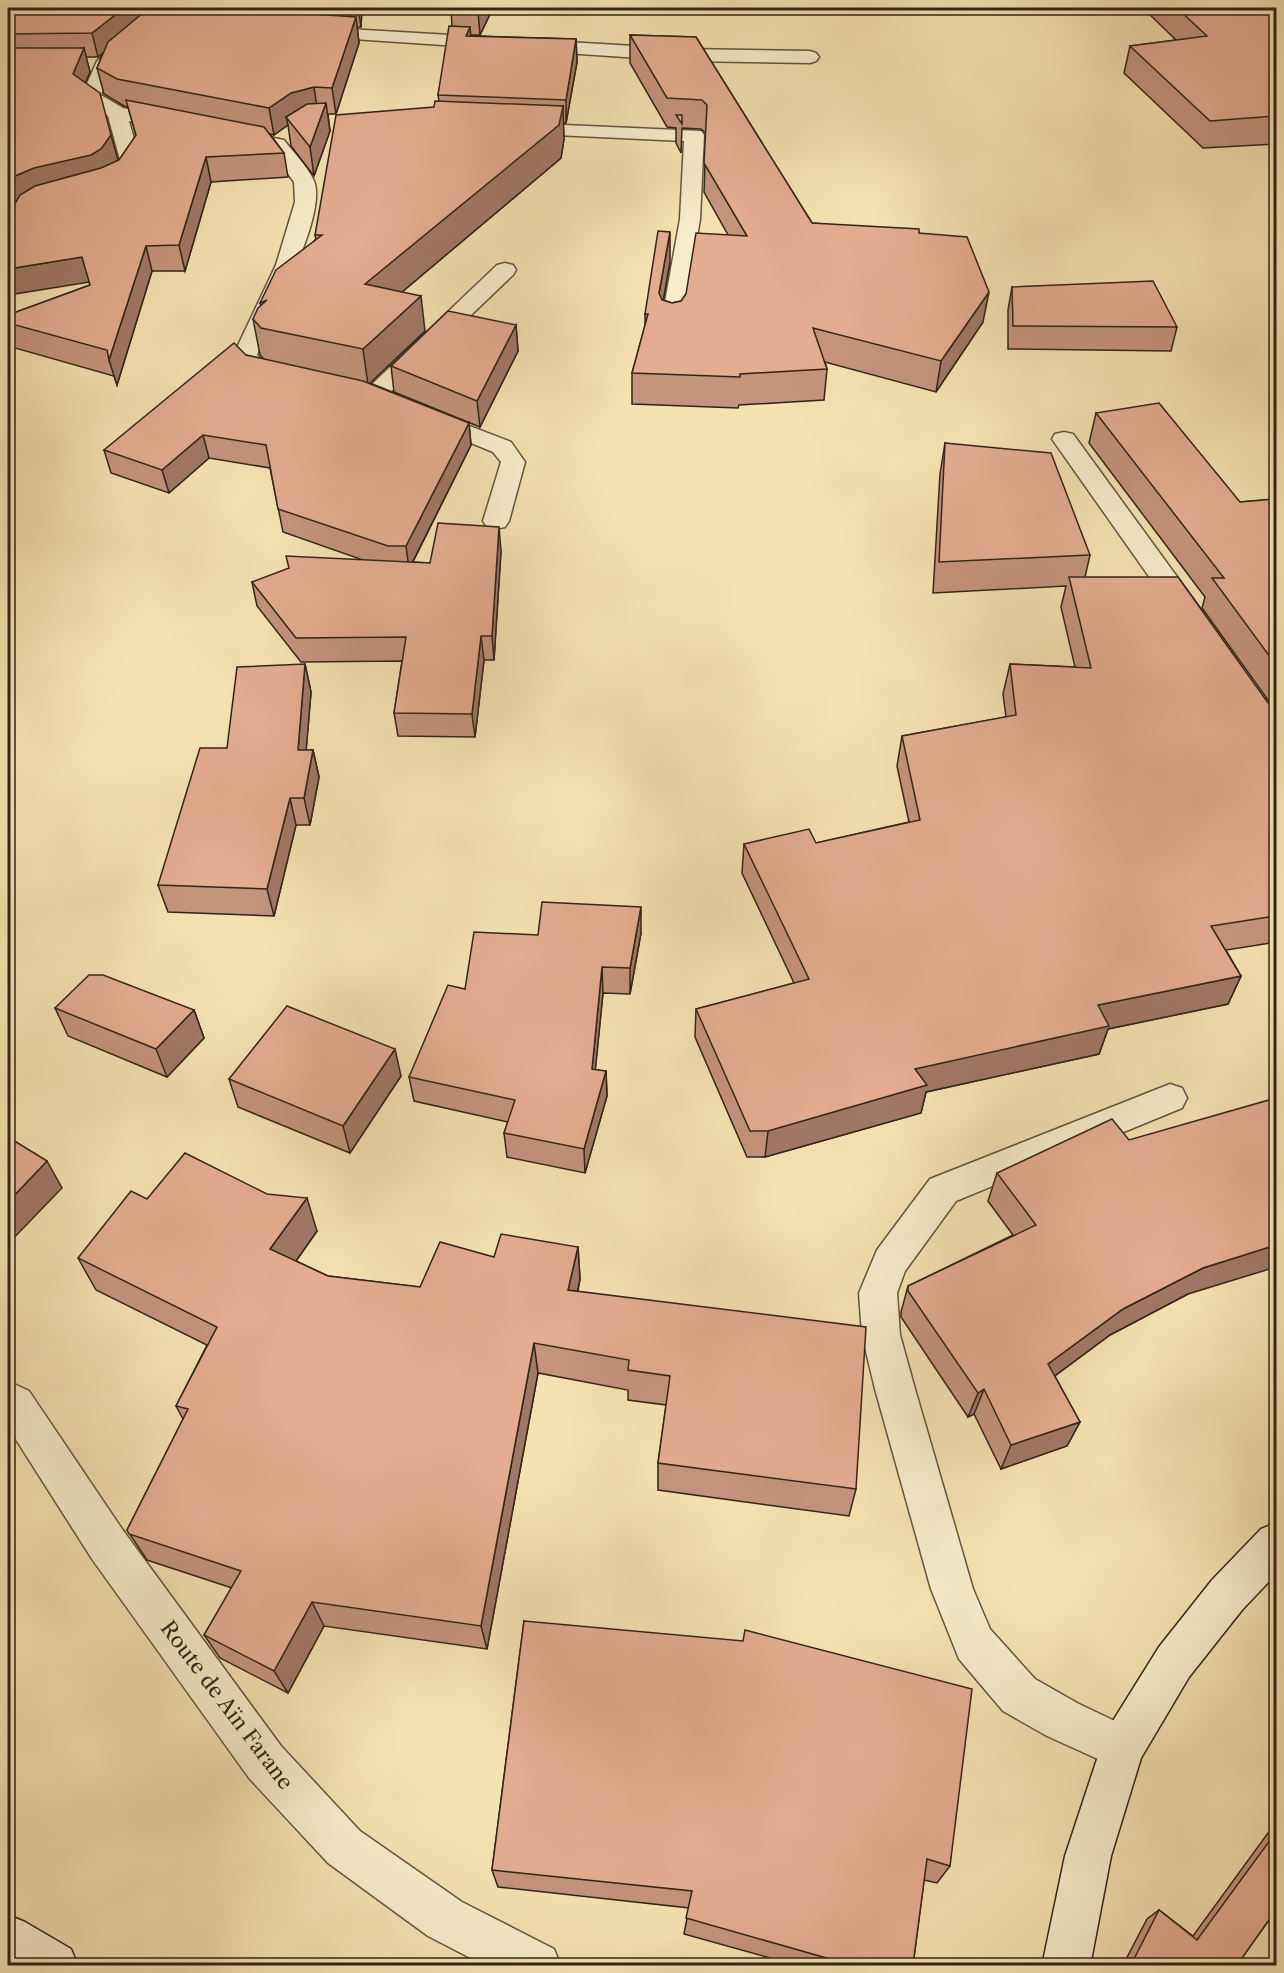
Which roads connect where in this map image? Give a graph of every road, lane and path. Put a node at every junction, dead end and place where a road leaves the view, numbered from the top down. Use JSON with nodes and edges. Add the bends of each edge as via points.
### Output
{"nodes":[{"id":1,"x":168,"y":16,"type":"edge"},
{"id":2,"x":295,"y":31,"type":"edge"},
{"id":3,"x":810,"y":57,"type":"dead end"},
{"id":4,"x":117,"y":113,"type":"junction"},
{"id":5,"x":495,"y":128,"type":"edge"},
{"id":6,"x":197,"y":129,"type":"edge"},
{"id":7,"x":220,"y":133,"type":"edge"},
{"id":8,"x":89,"y":190,"type":"edge"},
{"id":9,"x":505,"y":270,"type":"dead end"},
{"id":10,"x":672,"y":324,"type":"edge"},
{"id":11,"x":305,"y":380,"type":"edge"},
{"id":12,"x":351,"y":390,"type":"edge"},
{"id":13,"x":374,"y":395,"type":"junction"},
{"id":14,"x":1064,"y":440,"type":"dead end"},
{"id":15,"x":496,"y":521,"type":"dead end"},
{"id":16,"x":1201,"y":630,"type":"edge"},
{"id":17,"x":1170,"y":1098,"type":"dead end"},
{"id":18,"x":8,"y":1400,"type":"edge"},
{"id":19,"x":1276,"y":1544,"type":"edge"},
{"id":20,"x":1122,"y":1748,"type":"junction"},
{"id":21,"x":8,"y":1939,"type":"edge"},
{"id":22,"x":54,"y":1965,"type":"edge"},
{"id":23,"x":537,"y":1965,"type":"edge"},
{"id":24,"x":1066,"y":1965,"type":"edge"}],
"edges":[{"from":1,"to":4,"type":"street","via":[[93,65],[91,97]]},
{"from":2,"to":3,"type":"street","via":[[685,55]]},
{"from":4,"to":6,"type":"street"},
{"from":4,"to":8,"type":"street","via":[[130,160],[116,179]]},
{"from":5,"to":10,"type":"street","via":[[694,135],[690,219]]},
{"from":7,"to":11,"type":"street","via":[[286,138],[304,182],[305,202],[287,265],[245,356],[259,370]]},
{"from":9,"to":13,"type":"street"},
{"from":12,"to":13,"type":"street"},
{"from":13,"to":15,"type":"street","via":[[502,447],[513,462]]},
{"from":14,"to":16,"type":"street"},
{"from":17,"to":20,"type":"street","via":[[943,1190],[890,1262],[878,1293],[881,1335],[895,1389],[952,1589],[974,1644],[1019,1695]]},
{"from":18,"to":23,"type":"street","name":"Route de Aïn Farane","via":[[15,1404],[107,1544],[265,1762],[344,1847],[446,1919]]},
{"from":19,"to":20,"type":"street","via":[[1227,1595],[1174,1662]]},
{"from":20,"to":24,"type":"street","via":[[1088,1856]]},
{"from":21,"to":22,"type":"street"}]}
